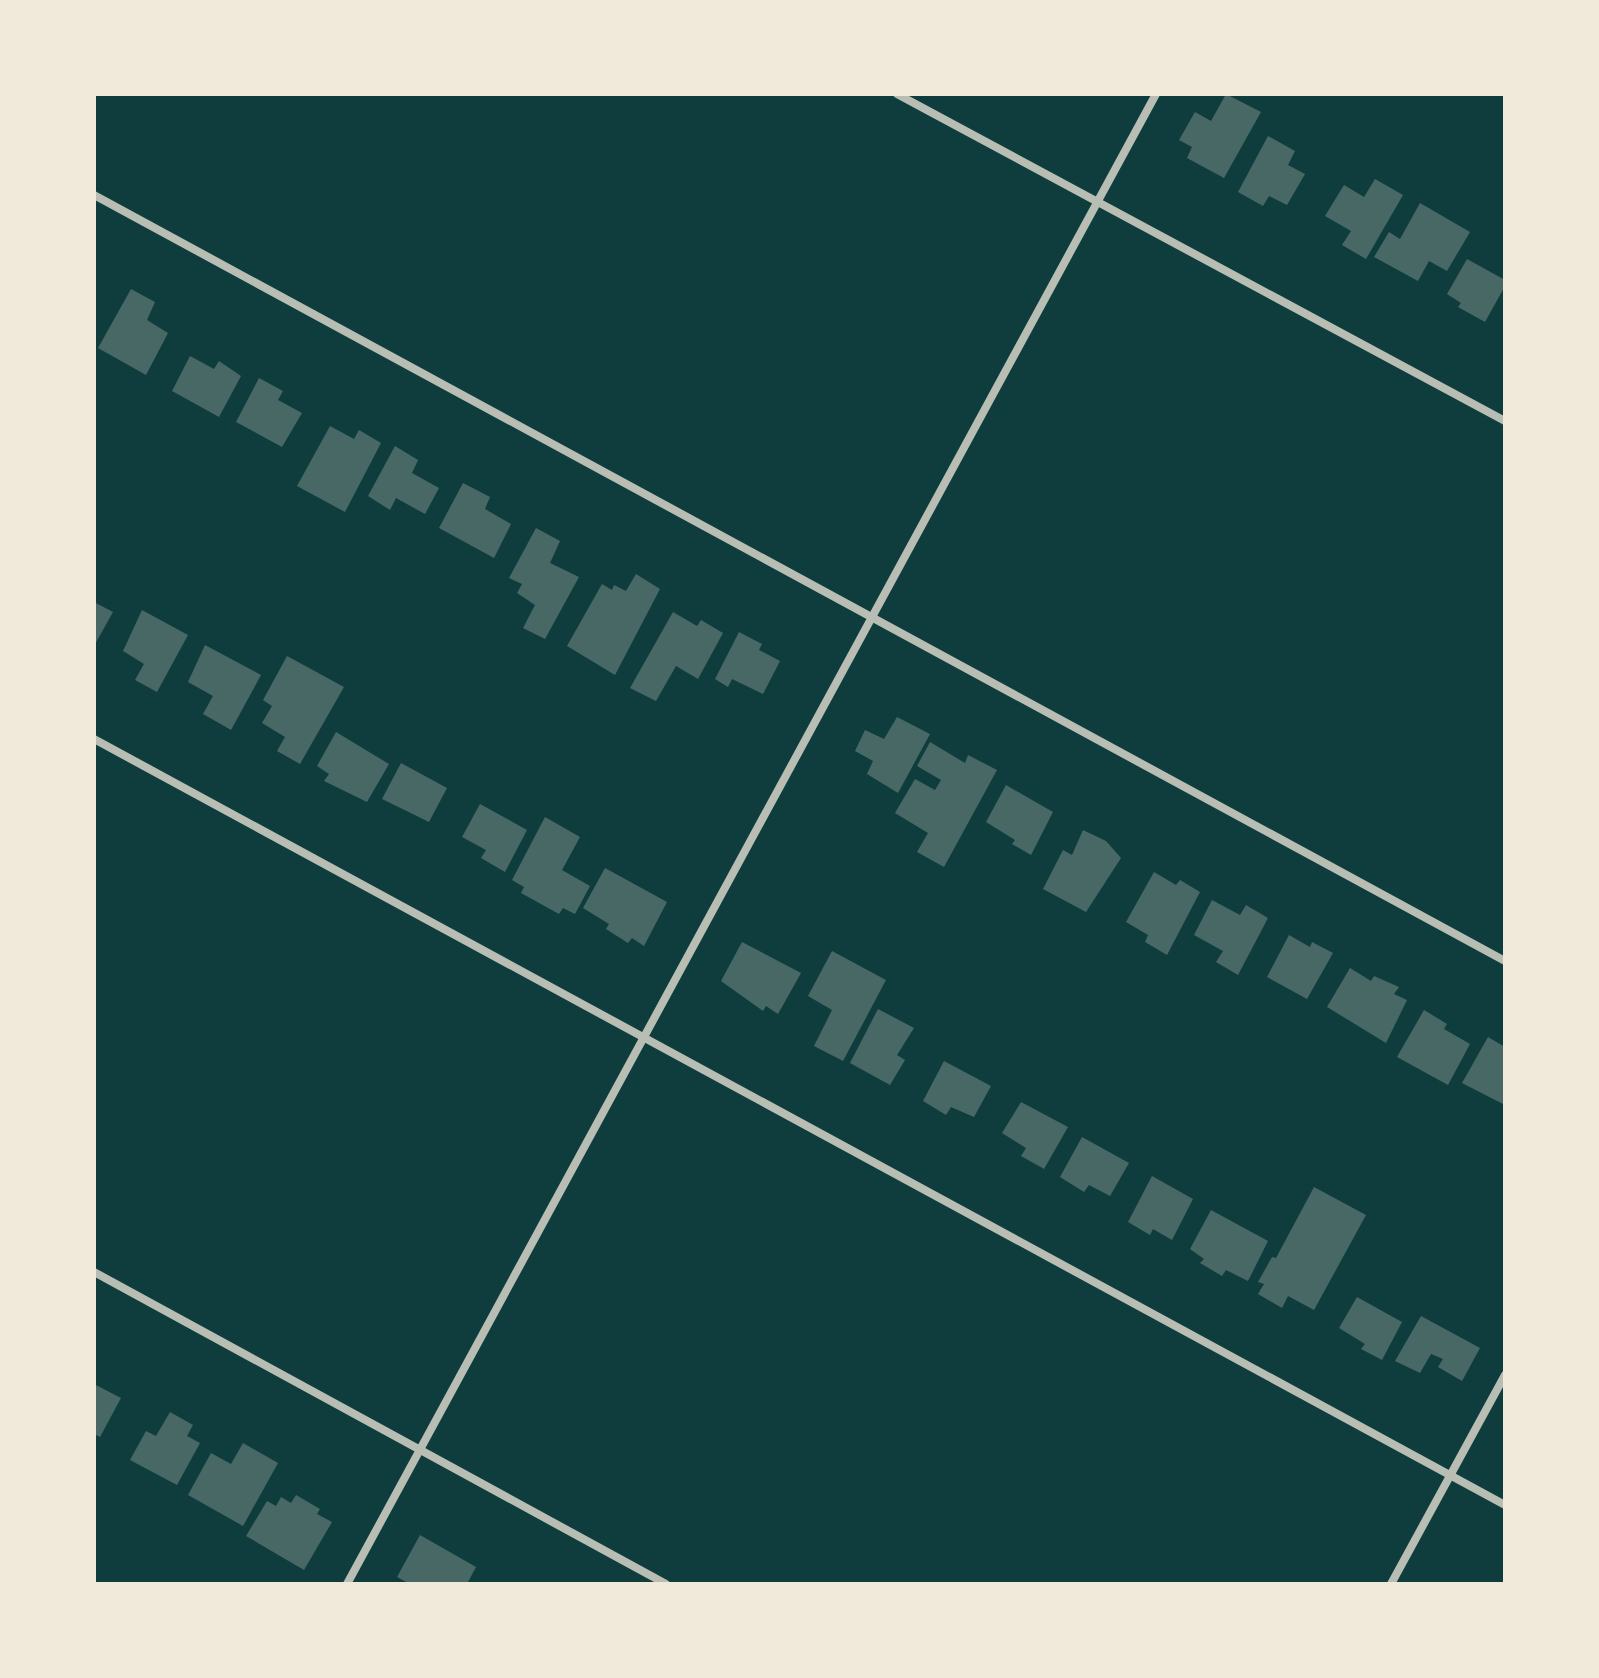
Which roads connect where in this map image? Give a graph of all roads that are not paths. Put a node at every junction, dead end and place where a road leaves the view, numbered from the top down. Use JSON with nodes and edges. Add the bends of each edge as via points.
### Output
{"nodes":[{"id":1,"x":897,"y":94,"type":"edge"},
{"id":2,"x":1156,"y":94,"type":"edge"},
{"id":3,"x":94,"y":195,"type":"edge"},
{"id":4,"x":1098,"y":202,"type":"junction"},
{"id":5,"x":1505,"y":421,"type":"edge"},
{"id":6,"x":872,"y":617,"type":"junction"},
{"id":7,"x":94,"y":739,"type":"edge"},
{"id":8,"x":1505,"y":961,"type":"edge"},
{"id":9,"x":644,"y":1037,"type":"junction"},
{"id":10,"x":94,"y":1272,"type":"edge"},
{"id":11,"x":1505,"y":1375,"type":"edge"},
{"id":12,"x":420,"y":1450,"type":"junction"},
{"id":13,"x":1450,"y":1475,"type":"junction"},
{"id":14,"x":1505,"y":1505,"type":"edge"},
{"id":15,"x":347,"y":1584,"type":"edge"},
{"id":16,"x":666,"y":1584,"type":"edge"},
{"id":17,"x":1391,"y":1584,"type":"edge"}],
"edges":[{"from":1,"to":4,"type":"street"},
{"from":2,"to":4,"type":"street"},
{"from":3,"to":6,"type":"street"},
{"from":4,"to":5,"type":"street"},
{"from":4,"to":6,"type":"street"},
{"from":6,"to":8,"type":"street"},
{"from":6,"to":9,"type":"street"},
{"from":7,"to":9,"type":"street"},
{"from":9,"to":12,"type":"street"},
{"from":9,"to":13,"type":"street"},
{"from":10,"to":12,"type":"street"},
{"from":11,"to":13,"type":"street"},
{"from":12,"to":15,"type":"street"},
{"from":12,"to":16,"type":"street"},
{"from":13,"to":14,"type":"street"},
{"from":13,"to":17,"type":"street"}]}
